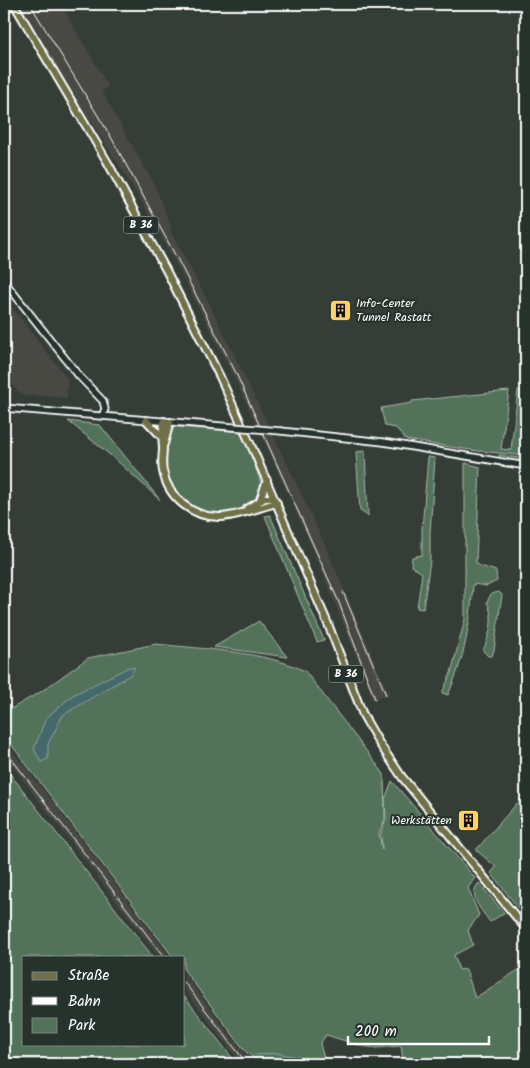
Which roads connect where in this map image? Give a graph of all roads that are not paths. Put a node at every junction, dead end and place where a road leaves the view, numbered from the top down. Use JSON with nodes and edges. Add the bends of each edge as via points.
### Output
{"nodes":[{"id":1,"x":14,"y":4,"type":"edge"},
{"id":2,"x":4,"y":281,"type":"edge"},
{"id":3,"x":4,"y":408,"type":"edge"},
{"id":4,"x":102,"y":416,"type":"junction"},
{"id":5,"x":146,"y":420,"type":"junction"},
{"id":6,"x":167,"y":422,"type":"junction"},
{"id":7,"x":161,"y":436,"type":"junction"},
{"id":8,"x":163,"y":448,"type":"junction"},
{"id":9,"x":526,"y":466,"type":"edge"},
{"id":10,"x":267,"y":480,"type":"junction"},
{"id":11,"x":260,"y":500,"type":"junction"},
{"id":12,"x":275,"y":500,"type":"junction"},
{"id":13,"x":244,"y":511,"type":"junction"},
{"id":14,"x":526,"y":928,"type":"edge"}],
"edges":[{"from":1,"to":10,"type":"main road","number":"B 36","via":[[108,163],[166,270]]},
{"from":2,"to":4,"type":"street","via":[[100,398]]},
{"from":3,"to":4,"type":"street"},
{"from":4,"to":5,"type":"street"},
{"from":5,"to":6,"type":"street"},
{"from":5,"to":7,"type":"main road"},
{"from":6,"to":7,"type":"main road"},
{"from":6,"to":8,"type":"main road"},
{"from":6,"to":9,"type":"street","bridge":true,"via":[[383,442]]},
{"from":7,"to":8,"type":"main road"},
{"from":8,"to":13,"type":"main road","via":[[163,472],[179,501],[208,516],[221,517]]},
{"from":10,"to":11,"type":"main road"},
{"from":10,"to":12,"type":"main road","number":"B 36"},
{"from":11,"to":12,"type":"main road"},
{"from":11,"to":13,"type":"main road"},
{"from":12,"to":13,"type":"main road"},
{"from":12,"to":14,"type":"main road","number":"B 36","via":[[363,715],[379,743],[408,785]]}]}
